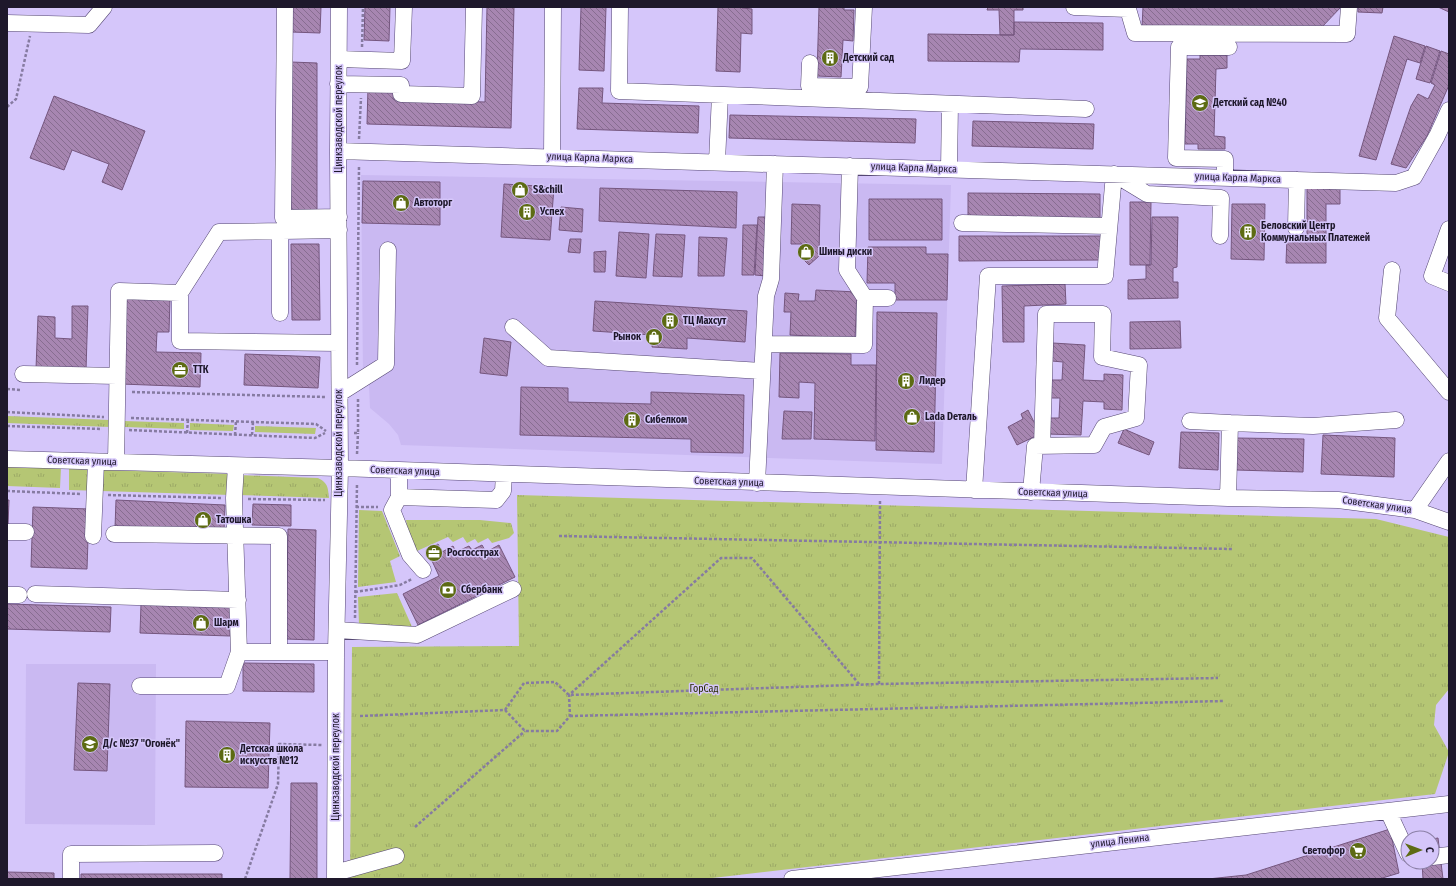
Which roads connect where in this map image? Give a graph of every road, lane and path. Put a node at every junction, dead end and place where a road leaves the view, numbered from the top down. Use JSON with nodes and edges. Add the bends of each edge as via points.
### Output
{"nodes":[{"id":1,"x":104,"y":7,"type":"edge"},
{"id":2,"x":285,"y":7,"type":"edge"},
{"id":3,"x":339,"y":7,"type":"edge"},
{"id":4,"x":363,"y":7,"type":"edge"},
{"id":5,"x":404,"y":7,"type":"edge"},
{"id":6,"x":474,"y":7,"type":"edge"},
{"id":7,"x":553,"y":7,"type":"edge"},
{"id":8,"x":620,"y":7,"type":"edge"},
{"id":9,"x":864,"y":7,"type":"edge"},
{"id":10,"x":1074,"y":7,"type":"edge"},
{"id":11,"x":1349,"y":7,"type":"edge"},
{"id":12,"x":1128,"y":8,"type":"edge"},
{"id":13,"x":7,"y":23,"type":"edge"},
{"id":14,"x":31,"y":34,"type":"dead end"},
{"id":15,"x":1229,"y":46,"type":"dead end"},
{"id":16,"x":339,"y":59,"type":"junction"},
{"id":17,"x":362,"y":60,"type":"junction"},
{"id":18,"x":810,"y":63,"type":"dead end"},
{"id":19,"x":338,"y":84,"type":"junction"},
{"id":20,"x":361,"y":84,"type":"junction"},
{"id":21,"x":720,"y":95,"type":"junction"},
{"id":22,"x":950,"y":104,"type":"junction"},
{"id":23,"x":7,"y":107,"type":"edge"},
{"id":24,"x":1086,"y":109,"type":"dead end"},
{"id":25,"x":1449,"y":110,"type":"edge"},
{"id":26,"x":338,"y":151,"type":"junction"},
{"id":27,"x":359,"y":152,"type":"junction"},
{"id":28,"x":552,"y":157,"type":"junction"},
{"id":29,"x":717,"y":162,"type":"junction"},
{"id":30,"x":775,"y":164,"type":"junction"},
{"id":31,"x":850,"y":166,"type":"junction"},
{"id":32,"x":949,"y":169,"type":"junction"},
{"id":33,"x":1114,"y":174,"type":"junction"},
{"id":34,"x":1225,"y":178,"type":"junction"},
{"id":35,"x":1297,"y":180,"type":"junction"},
{"id":36,"x":962,"y":223,"type":"dead end"},
{"id":37,"x":339,"y":224,"type":"junction"},
{"id":38,"x":1109,"y":226,"type":"junction"},
{"id":39,"x":1296,"y":228,"type":"dead end"},
{"id":40,"x":1449,"y":229,"type":"edge"},
{"id":41,"x":280,"y":231,"type":"junction"},
{"id":42,"x":1220,"y":236,"type":"dead end"},
{"id":43,"x":388,"y":250,"type":"dead end"},
{"id":44,"x":1392,"y":270,"type":"dead end"},
{"id":45,"x":1449,"y":283,"type":"edge"},
{"id":46,"x":180,"y":293,"type":"junction"},
{"id":47,"x":865,"y":298,"type":"junction"},
{"id":48,"x":888,"y":298,"type":"dead end"},
{"id":49,"x":280,"y":313,"type":"dead end"},
{"id":50,"x":513,"y":327,"type":"dead end"},
{"id":51,"x":339,"y":342,"type":"junction"},
{"id":52,"x":764,"y":344,"type":"junction"},
{"id":53,"x":762,"y":371,"type":"junction"},
{"id":54,"x":23,"y":382,"type":"joint"},
{"id":55,"x":357,"y":382,"type":"junction"},
{"id":56,"x":117,"y":384,"type":"junction"},
{"id":57,"x":7,"y":389,"type":"edge"},
{"id":58,"x":1449,"y":392,"type":"edge"},
{"id":59,"x":334,"y":395,"type":"junction"},
{"id":60,"x":7,"y":412,"type":"edge"},
{"id":61,"x":188,"y":419,"type":"junction"},
{"id":62,"x":1396,"y":420,"type":"dead end"},
{"id":63,"x":236,"y":421,"type":"junction"},
{"id":64,"x":1190,"y":421,"type":"dead end"},
{"id":65,"x":253,"y":422,"type":"junction"},
{"id":66,"x":117,"y":423,"type":"junction"},
{"id":67,"x":1230,"y":423,"type":"junction"},
{"id":68,"x":7,"y":426,"type":"edge"},
{"id":69,"x":332,"y":430,"type":"junction"},
{"id":70,"x":187,"y":433,"type":"junction"},
{"id":71,"x":358,"y":433,"type":"junction"},
{"id":72,"x":235,"y":434,"type":"junction"},
{"id":73,"x":252,"y":435,"type":"junction"},
{"id":74,"x":1042,"y":446,"type":"junction"},
{"id":75,"x":7,"y":459,"type":"edge"},
{"id":76,"x":1449,"y":461,"type":"edge"},
{"id":77,"x":96,"y":462,"type":"junction"},
{"id":78,"x":116,"y":462,"type":"junction"},
{"id":79,"x":236,"y":466,"type":"junction"},
{"id":80,"x":340,"y":468,"type":"junction"},
{"id":81,"x":357,"y":469,"type":"junction"},
{"id":82,"x":399,"y":471,"type":"junction"},
{"id":83,"x":504,"y":474,"type":"junction"},
{"id":84,"x":757,"y":483,"type":"junction"},
{"id":85,"x":880,"y":487,"type":"junction"},
{"id":86,"x":974,"y":490,"type":"junction"},
{"id":87,"x":7,"y":491,"type":"edge"},
{"id":88,"x":1031,"y":492,"type":"junction"},
{"id":89,"x":87,"y":494,"type":"dead end"},
{"id":90,"x":102,"y":495,"type":"dead end"},
{"id":91,"x":399,"y":497,"type":"junction"},
{"id":92,"x":234,"y":498,"type":"junction"},
{"id":93,"x":1228,"y":498,"type":"junction"},
{"id":94,"x":339,"y":501,"type":"junction"},
{"id":95,"x":1415,"y":510,"type":"junction"},
{"id":96,"x":1449,"y":522,"type":"edge"},
{"id":97,"x":7,"y":532,"type":"edge"},
{"id":98,"x":26,"y":532,"type":"dead end"},
{"id":99,"x":114,"y":534,"type":"dead end"},
{"id":100,"x":93,"y":536,"type":"dead end"},
{"id":101,"x":235,"y":536,"type":"junction"},
{"id":102,"x":560,"y":536,"type":"dead end"},
{"id":103,"x":880,"y":543,"type":"junction"},
{"id":104,"x":1233,"y":550,"type":"dead end"},
{"id":105,"x":423,"y":570,"type":"dead end"},
{"id":106,"x":410,"y":580,"type":"dead end"},
{"id":107,"x":513,"y":588,"type":"dead end"},
{"id":108,"x":355,"y":592,"type":"junction"},
{"id":109,"x":35,"y":594,"type":"dead end"},
{"id":110,"x":238,"y":600,"type":"junction"},
{"id":111,"x":337,"y":630,"type":"junction"},
{"id":112,"x":355,"y":631,"type":"junction"},
{"id":113,"x":239,"y":652,"type":"junction"},
{"id":114,"x":279,"y":652,"type":"junction"},
{"id":115,"x":336,"y":652,"type":"junction"},
{"id":116,"x":1218,"y":678,"type":"dead end"},
{"id":117,"x":880,"y":684,"type":"junction"},
{"id":118,"x":860,"y":685,"type":"junction"},
{"id":119,"x":140,"y":686,"type":"dead end"},
{"id":120,"x":569,"y":695,"type":"junction"},
{"id":121,"x":1224,"y":700,"type":"dead end"},
{"id":122,"x":505,"y":710,"type":"junction"},
{"id":123,"x":360,"y":716,"type":"dead end"},
{"id":124,"x":570,"y":716,"type":"junction"},
{"id":125,"x":526,"y":731,"type":"junction"},
{"id":126,"x":324,"y":738,"type":"dead end"},
{"id":127,"x":1448,"y":803,"type":"edge"},
{"id":128,"x":1388,"y":811,"type":"junction"},
{"id":129,"x":415,"y":826,"type":"dead end"},
{"id":130,"x":1400,"y":837,"type":"edge"},
{"id":131,"x":215,"y":853,"type":"dead end"},
{"id":132,"x":396,"y":856,"type":"dead end"},
{"id":133,"x":335,"y":876,"type":"edge"},
{"id":134,"x":70,"y":879,"type":"edge"},
{"id":135,"x":245,"y":879,"type":"edge"},
{"id":136,"x":792,"y":879,"type":"edge"}],
"edges":[{"from":1,"to":13,"type":"street","via":[[88,25]]},
{"from":2,"to":37,"type":"street","via":[[283,218]]},
{"from":3,"to":16,"type":"street","name":"Цинкзаводской переулок"},
{"from":4,"to":17,"type":"path"},
{"from":5,"to":17,"type":"street","via":[[402,61]]},
{"from":6,"to":20,"type":"street","via":[[472,96],[401,94],[401,85]]},
{"from":7,"to":28,"type":"street"},
{"from":8,"to":21,"type":"street","via":[[620,91]]},
{"from":9,"to":18,"type":"street","via":[[860,87],[810,86]]},
{"from":10,"to":12,"type":"street"},
{"from":11,"to":12,"type":"street","via":[[1347,34],[1135,33]]},
{"from":14,"to":23,"type":"path","via":[[16,99]]},
{"from":15,"to":34,"type":"street","via":[[1179,47],[1176,158],[1225,159]]},
{"from":16,"to":17,"type":"street"},
{"from":16,"to":19,"type":"street","name":"Цинкзаводской переулок"},
{"from":19,"to":20,"type":"street"},
{"from":19,"to":26,"type":"street","name":"Цинкзаводской переулок"},
{"from":20,"to":27,"type":"path"},
{"from":21,"to":22,"type":"street"},
{"from":21,"to":29,"type":"street"},
{"from":22,"to":24,"type":"street"},
{"from":22,"to":32,"type":"street"},
{"from":25,"to":35,"type":"street","name":"улица Карла Маркса","via":[[1414,177],[1396,183]]},
{"from":26,"to":27,"type":"street","name":"улица Карла Маркса"},
{"from":26,"to":37,"type":"street","name":"Цинкзаводской переулок"},
{"from":27,"to":28,"type":"street","name":"улица Карла Маркса"},
{"from":27,"to":55,"type":"path"},
{"from":28,"to":29,"type":"street","name":"улица Карла Маркса"},
{"from":29,"to":30,"type":"street","name":"улица Карла Маркса"},
{"from":30,"to":31,"type":"street","name":"улица Карла Маркса"},
{"from":30,"to":52,"type":"street","via":[[771,279],[766,296]]},
{"from":31,"to":32,"type":"street","name":"улица Карла Маркса"},
{"from":31,"to":47,"type":"street","via":[[847,270]]},
{"from":32,"to":33,"type":"street","name":"улица Карла Маркса"},
{"from":33,"to":34,"type":"street","name":"улица Карла Маркса"},
{"from":33,"to":38,"type":"street"},
{"from":33,"to":42,"type":"street","via":[[1146,194],[1221,198]]},
{"from":34,"to":35,"type":"street","name":"улица Карла Маркса"},
{"from":35,"to":39,"type":"street"},
{"from":36,"to":38,"type":"street"},
{"from":37,"to":41,"type":"street"},
{"from":37,"to":51,"type":"street","name":"Цинкзаводской переулок"},
{"from":38,"to":86,"type":"street","via":[[1105,276],[988,276]]},
{"from":40,"to":45,"type":"street","via":[[1432,276]]},
{"from":41,"to":46,"type":"street","via":[[220,232]]},
{"from":41,"to":49,"type":"street"},
{"from":43,"to":55,"type":"street","via":[[386,364]]},
{"from":44,"to":58,"type":"street","via":[[1387,318]]},
{"from":46,"to":51,"type":"street","via":[[180,341]]},
{"from":46,"to":56,"type":"street","via":[[119,291]]},
{"from":47,"to":48,"type":"street"},
{"from":47,"to":52,"type":"street","via":[[864,345]]},
{"from":50,"to":53,"type":"street","via":[[548,358]]},
{"from":51,"to":59,"type":"street","name":"Цинкзаводской переулок"},
{"from":52,"to":53,"type":"street"},
{"from":53,"to":84,"type":"street"},
{"from":54,"to":56,"type":"street"},
{"from":54,"to":57,"type":"path"},
{"from":55,"to":59,"type":"street"},
{"from":55,"to":71,"type":"path"},
{"from":56,"to":59,"type":"path"},
{"from":56,"to":66,"type":"street"},
{"from":59,"to":69,"type":"street","name":"Цинкзаводской переулок"},
{"from":60,"to":66,"type":"path"},
{"from":61,"to":63,"type":"path"},
{"from":61,"to":66,"type":"path"},
{"from":61,"to":70,"type":"path"},
{"from":62,"to":67,"type":"street","via":[[1313,426]]},
{"from":63,"to":65,"type":"path"},
{"from":63,"to":72,"type":"path"},
{"from":64,"to":67,"type":"street"},
{"from":65,"to":69,"type":"path","via":[[316,424]]},
{"from":65,"to":73,"type":"path"},
{"from":66,"to":68,"type":"path"},
{"from":66,"to":70,"type":"path"},
{"from":66,"to":78,"type":"street"},
{"from":67,"to":93,"type":"street"},
{"from":69,"to":71,"type":"path"},
{"from":69,"to":73,"type":"path","via":[[316,438]]},
{"from":69,"to":80,"type":"street","name":"Цинкзаводской переулок"},
{"from":70,"to":72,"type":"path"},
{"from":71,"to":81,"type":"path"},
{"from":72,"to":73,"type":"path"},
{"from":74,"to":74,"type":"street","via":[[1094,445],[1104,426],[1136,418],[1140,365],[1102,357],[1102,314],[1046,314]]},
{"from":74,"to":88,"type":"street","via":[[1035,446]]},
{"from":75,"to":77,"type":"street","name":"Советская улица"},
{"from":76,"to":95,"type":"street"},
{"from":77,"to":78,"type":"street","name":"Советская улица"},
{"from":77,"to":100,"type":"street"},
{"from":78,"to":79,"type":"street","name":"Советская улица"},
{"from":79,"to":80,"type":"street","name":"Советская улица"},
{"from":79,"to":92,"type":"street"},
{"from":80,"to":81,"type":"street","name":"Советская улица"},
{"from":80,"to":94,"type":"street","name":"Цинкзаводской переулок"},
{"from":81,"to":82,"type":"street","name":"Советская улица"},
{"from":81,"to":108,"type":"path"},
{"from":82,"to":83,"type":"street","name":"Советская улица"},
{"from":82,"to":91,"type":"street"},
{"from":83,"to":84,"type":"street","name":"Советская улица"},
{"from":83,"to":91,"type":"street","via":[[503,491],[496,500]]},
{"from":84,"to":85,"type":"street","name":"Советская улица"},
{"from":85,"to":86,"type":"street","name":"Советская улица"},
{"from":85,"to":103,"type":"path"},
{"from":86,"to":88,"type":"street","name":"Советская улица"},
{"from":87,"to":89,"type":"path"},
{"from":88,"to":93,"type":"street","name":"Советская улица"},
{"from":90,"to":92,"type":"path"},
{"from":91,"to":105,"type":"street","via":[[392,510],[410,555]]},
{"from":92,"to":94,"type":"path"},
{"from":92,"to":101,"type":"street"},
{"from":93,"to":95,"type":"street","name":"Советская улица","via":[[1338,500]]},
{"from":94,"to":111,"type":"street","name":"Цинкзаводской переулок"},
{"from":95,"to":96,"type":"street","name":"Советская улица"},
{"from":97,"to":98,"type":"street"},
{"from":99,"to":101,"type":"street"},
{"from":101,"to":110,"type":"street"},
{"from":101,"to":114,"type":"street","via":[[279,536]]},
{"from":102,"to":103,"type":"path"},
{"from":103,"to":104,"type":"path"},
{"from":103,"to":117,"type":"path"},
{"from":106,"to":108,"type":"path","via":[[400,585]]},
{"from":107,"to":112,"type":"street","via":[[418,635]]},
{"from":108,"to":112,"type":"path"},
{"from":109,"to":110,"type":"street"},
{"from":110,"to":113,"type":"street"},
{"from":111,"to":112,"type":"street"},
{"from":111,"to":115,"type":"street","name":"Цинкзаводской переулок"},
{"from":113,"to":114,"type":"street"},
{"from":113,"to":119,"type":"street","via":[[227,686]]},
{"from":114,"to":115,"type":"street"},
{"from":115,"to":133,"type":"street","name":"Цинкзаводской переулок"},
{"from":116,"to":117,"type":"path"},
{"from":117,"to":118,"type":"path"},
{"from":118,"to":120,"type":"path"},
{"from":118,"to":120,"type":"path","via":[[752,558],[721,558]]},
{"from":120,"to":122,"type":"path","via":[[555,682],[524,684]]},
{"from":120,"to":124,"type":"path"},
{"from":121,"to":124,"type":"path"},
{"from":122,"to":123,"type":"path"},
{"from":122,"to":125,"type":"path"},
{"from":124,"to":125,"type":"path","via":[[557,731]]},
{"from":125,"to":129,"type":"path"},
{"from":126,"to":135,"type":"path","via":[[324,745],[279,744],[278,784]]},
{"from":127,"to":128,"type":"street","name":"улица Ленина"},
{"from":128,"to":130,"type":"street"},
{"from":128,"to":136,"type":"street","name":"улица Ленина"},
{"from":131,"to":134,"type":"street","via":[[71,854]]},
{"from":132,"to":133,"type":"street"}]}
